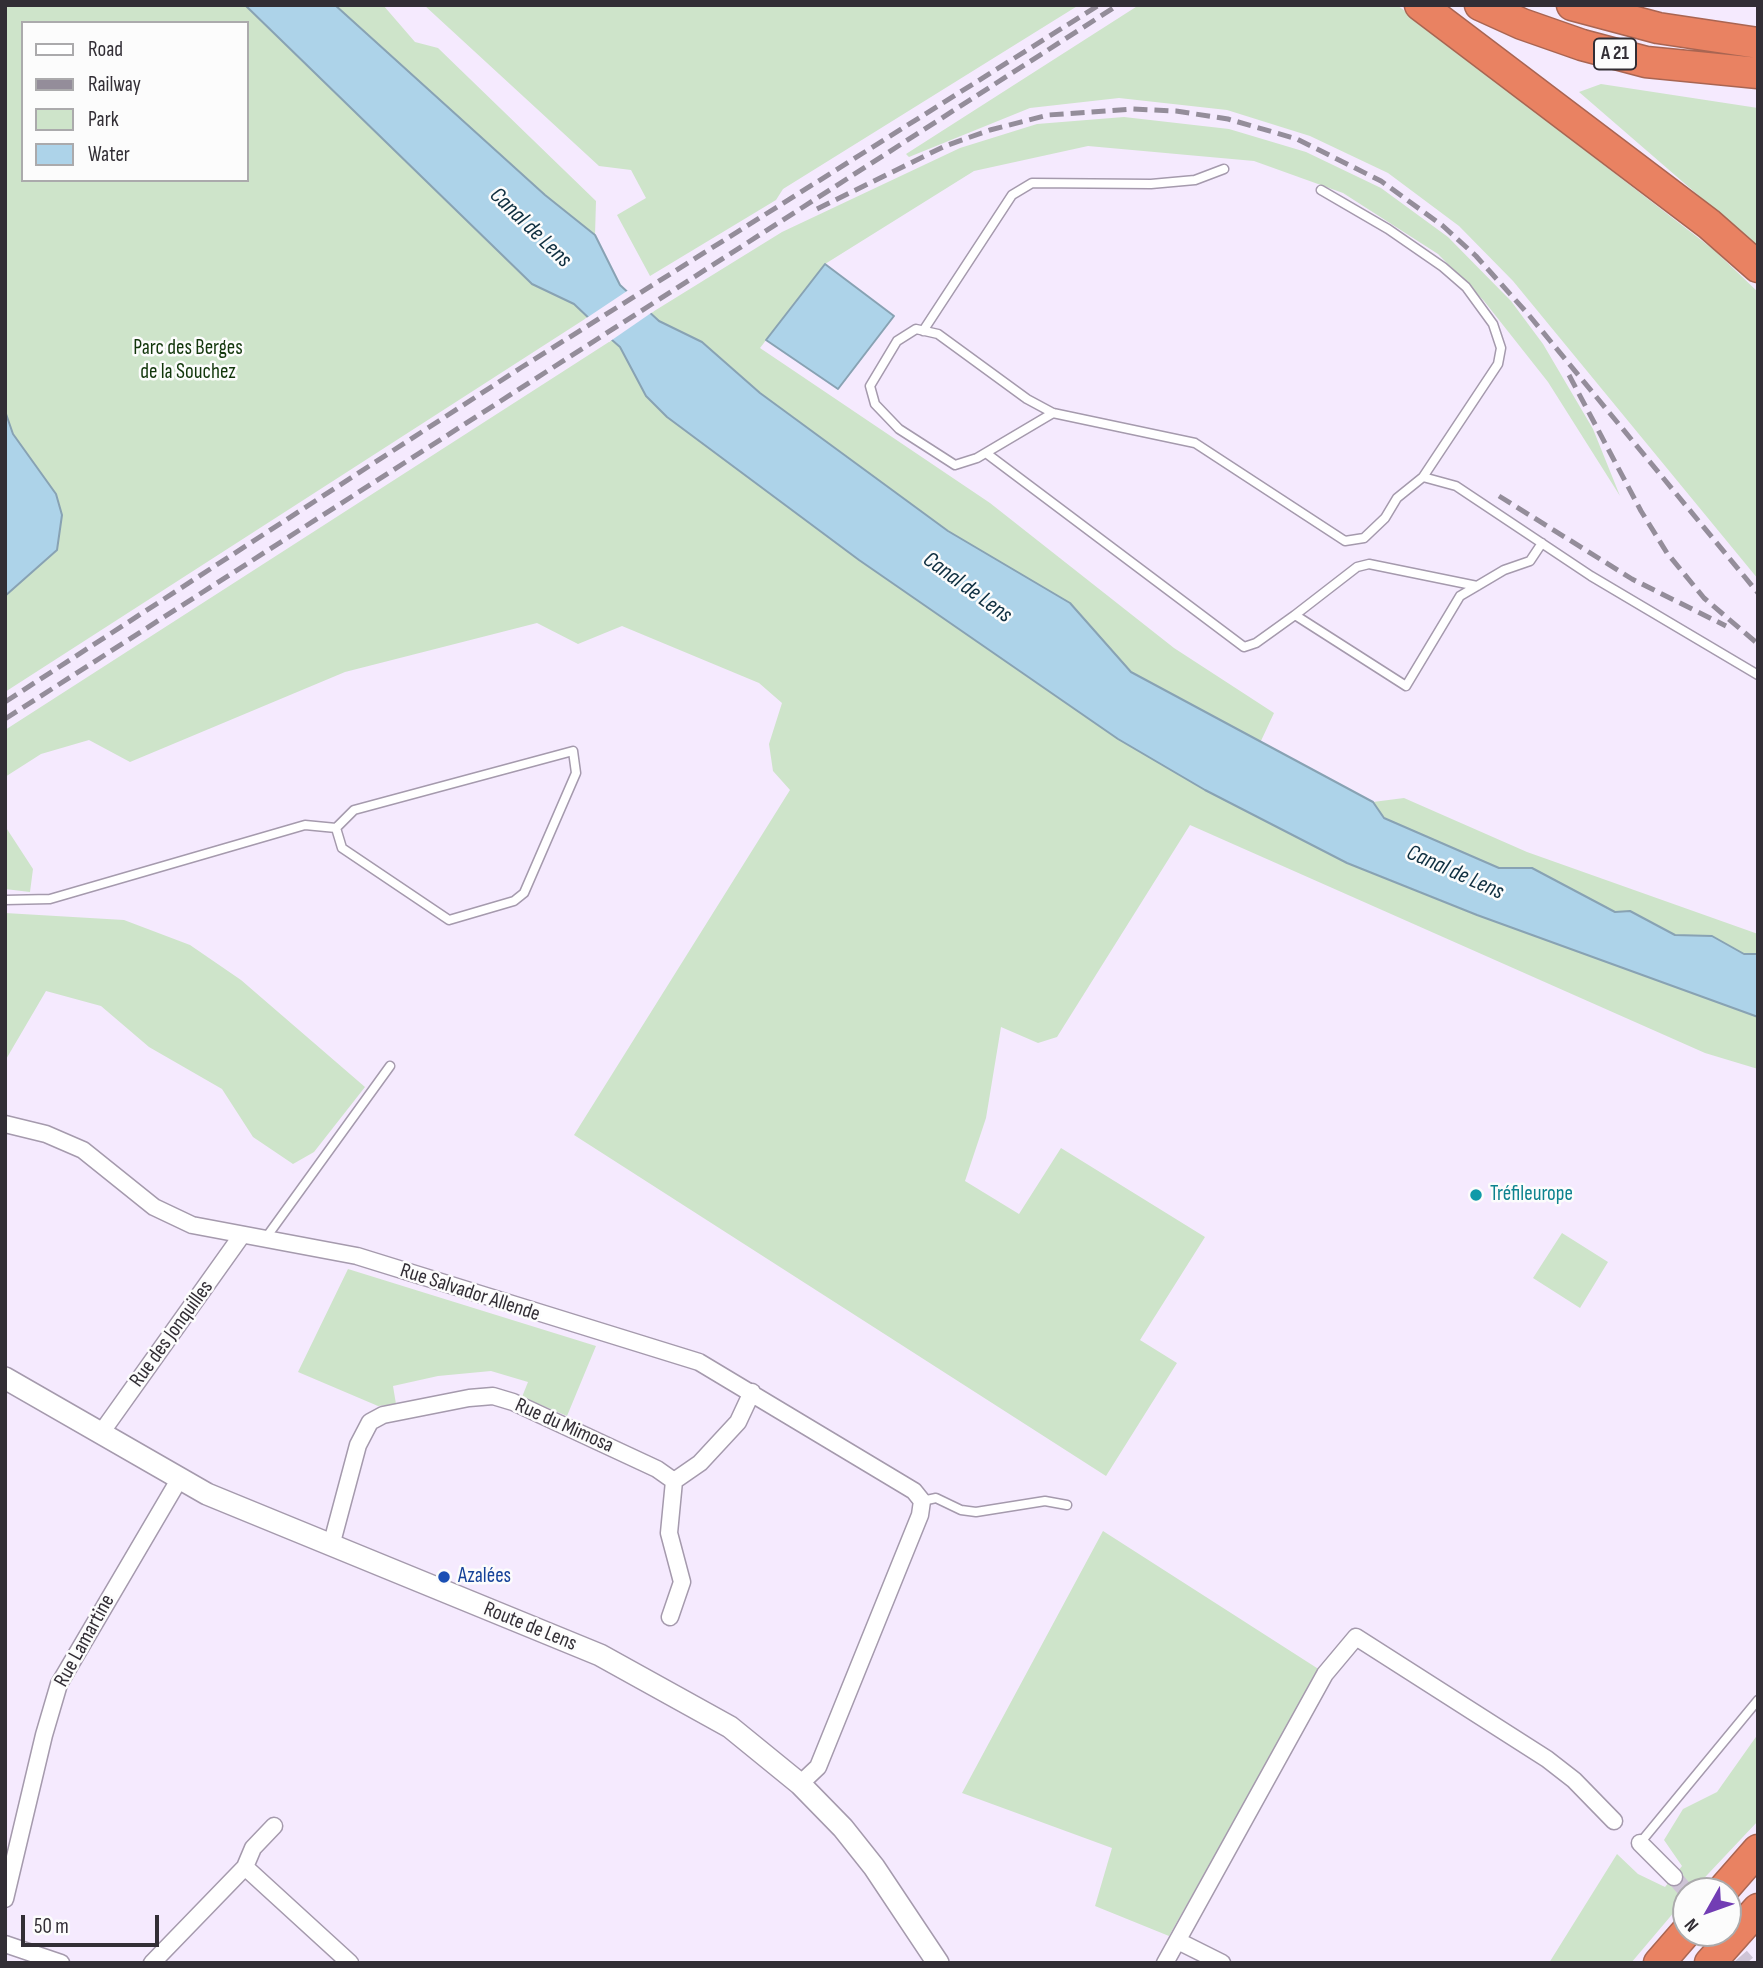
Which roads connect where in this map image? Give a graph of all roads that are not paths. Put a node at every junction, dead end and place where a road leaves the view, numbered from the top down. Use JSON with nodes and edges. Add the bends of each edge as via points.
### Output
{"nodes":[{"id":1,"x":1420,"y":5,"type":"edge"},
{"id":2,"x":1480,"y":5,"type":"edge"},
{"id":3,"x":1572,"y":5,"type":"edge"},
{"id":4,"x":1758,"y":43,"type":"edge"},
{"id":5,"x":1758,"y":74,"type":"edge"},
{"id":6,"x":1224,"y":169,"type":"dead end"},
{"id":7,"x":1321,"y":190,"type":"dead end"},
{"id":8,"x":1758,"y":267,"type":"edge"},
{"id":9,"x":923,"y":331,"type":"junction"},
{"id":10,"x":1053,"y":413,"type":"junction"},
{"id":11,"x":986,"y":453,"type":"junction"},
{"id":12,"x":1423,"y":477,"type":"junction"},
{"id":13,"x":1542,"y":543,"type":"junction"},
{"id":14,"x":1477,"y":586,"type":"junction"},
{"id":15,"x":1295,"y":615,"type":"junction"},
{"id":16,"x":1758,"y":675,"type":"edge"},
{"id":17,"x":336,"y":828,"type":"junction"},
{"id":18,"x":5,"y":900,"type":"edge"},
{"id":19,"x":390,"y":1066,"type":"dead end"},
{"id":20,"x":5,"y":1124,"type":"edge"},
{"id":21,"x":242,"y":1235,"type":"junction"},
{"id":22,"x":265,"y":1239,"type":"junction"},
{"id":23,"x":5,"y":1378,"type":"edge"},
{"id":24,"x":752,"y":1392,"type":"junction"},
{"id":25,"x":101,"y":1433,"type":"junction"},
{"id":26,"x":180,"y":1478,"type":"junction"},
{"id":27,"x":674,"y":1481,"type":"junction"},
{"id":28,"x":922,"y":1500,"type":"junction"},
{"id":29,"x":1067,"y":1505,"type":"dead end"},
{"id":30,"x":331,"y":1546,"type":"junction"},
{"id":31,"x":670,"y":1617,"type":"dead end"},
{"id":32,"x":1758,"y":1700,"type":"edge"},
{"id":33,"x":800,"y":1784,"type":"junction"},
{"id":34,"x":1614,"y":1821,"type":"dead end"},
{"id":35,"x":274,"y":1826,"type":"dead end"},
{"id":36,"x":1640,"y":1843,"type":"joint"},
{"id":37,"x":1758,"y":1850,"type":"edge"},
{"id":38,"x":245,"y":1867,"type":"junction"},
{"id":39,"x":1674,"y":1877,"type":"tunnel mouth"},
{"id":40,"x":1734,"y":1877,"type":"edge"},
{"id":41,"x":5,"y":1899,"type":"edge"},
{"id":42,"x":1758,"y":1909,"type":"edge"},
{"id":43,"x":1181,"y":1934,"type":"junction"},
{"id":44,"x":5,"y":1944,"type":"edge"},
{"id":45,"x":1673,"y":1947,"type":"edge"},
{"id":46,"x":61,"y":1963,"type":"edge"},
{"id":47,"x":152,"y":1963,"type":"edge"},
{"id":48,"x":350,"y":1963,"type":"edge"},
{"id":49,"x":938,"y":1963,"type":"edge"},
{"id":50,"x":1165,"y":1963,"type":"edge"},
{"id":51,"x":1222,"y":1963,"type":"edge"},
{"id":52,"x":1659,"y":1963,"type":"edge"},
{"id":53,"x":1710,"y":1963,"type":"edge"}],
"edges":[{"from":1,"to":8,"type":"highway","via":[[1709,224]]},
{"from":2,"to":5,"type":"highway","number":"A 21","via":[[1583,45],[1646,62]]},
{"from":3,"to":4,"type":"highway","number":"A 21","via":[[1658,28]]},
{"from":6,"to":9,"type":"lane","via":[[1195,180],[1151,184],[1032,183],[1012,195]]},
{"from":7,"to":12,"type":"lane","via":[[1388,229],[1466,287],[1493,324],[1502,348],[1498,364]]},
{"from":9,"to":10,"type":"lane","via":[[938,334]]},
{"from":9,"to":11,"type":"lane","via":[[916,329],[897,341],[870,386],[875,404],[899,429],[955,465]]},
{"from":10,"to":11,"type":"lane"},
{"from":10,"to":12,"type":"lane","via":[[1195,443],[1345,541],[1364,538],[1397,498]]},
{"from":11,"to":15,"type":"lane","via":[[1244,647]]},
{"from":12,"to":13,"type":"lane","via":[[1456,486]]},
{"from":13,"to":14,"type":"lane","via":[[1530,561]]},
{"from":13,"to":16,"type":"lane"},
{"from":14,"to":15,"type":"lane","via":[[1369,564],[1357,568]]},
{"from":14,"to":15,"type":"lane","via":[[1460,596],[1406,686]]},
{"from":17,"to":17,"type":"lane","via":[[354,810],[573,751],[576,773],[524,893],[514,901],[449,920],[342,848]]},
{"from":17,"to":18,"type":"lane","via":[[305,825],[50,899]]},
{"from":19,"to":22,"type":"lane"},
{"from":20,"to":21,"type":"street","name":"Rue Salvador Allende","via":[[83,1150],[170,1216]]},
{"from":21,"to":22,"type":"street","name":"Rue Salvador Allende"},
{"from":21,"to":25,"type":"street","name":"Rue des Jonquilles"},
{"from":22,"to":24,"type":"street","name":"Rue Salvador Allende","via":[[357,1256],[675,1353]]},
{"from":23,"to":25,"type":"street","name":"Route de Lens"},
{"from":24,"to":27,"type":"street","via":[[738,1422],[700,1463]]},
{"from":24,"to":28,"type":"street","name":"Rue Salvador Allende","via":[[915,1491]]},
{"from":25,"to":26,"type":"street","name":"Route de Lens"},
{"from":26,"to":30,"type":"street","name":"Route de Lens","via":[[207,1494]]},
{"from":26,"to":41,"type":"street","name":"Rue Lamartine","via":[[59,1684]]},
{"from":27,"to":30,"type":"street","name":"Rue du Mimosa","via":[[513,1402],[493,1396],[469,1398],[383,1415],[370,1422],[358,1446]]},
{"from":27,"to":31,"type":"street","via":[[669,1534],[682,1582]]},
{"from":28,"to":29,"type":"lane","name":"Rue Salvador Allende","via":[[936,1497],[961,1510],[976,1511],[1045,1501]]},
{"from":28,"to":33,"type":"street","via":[[920,1515],[818,1767]]},
{"from":30,"to":33,"type":"street","name":"Route de Lens","via":[[600,1655],[730,1727]]},
{"from":32,"to":36,"type":"lane"},
{"from":33,"to":49,"type":"street","name":"Route de Lens","via":[[874,1867]]},
{"from":34,"to":43,"type":"street","via":[[1547,1759],[1356,1637],[1325,1674]]},
{"from":35,"to":38,"type":"street","via":[[253,1848]]},
{"from":36,"to":39,"type":"street"},
{"from":37,"to":40,"type":"highway"},
{"from":38,"to":47,"type":"street"},
{"from":38,"to":48,"type":"street"},
{"from":42,"to":53,"type":"highway"},
{"from":43,"to":50,"type":"street"},
{"from":43,"to":51,"type":"street"},
{"from":44,"to":46,"type":"street"},
{"from":45,"to":52,"type":"highway"}]}
